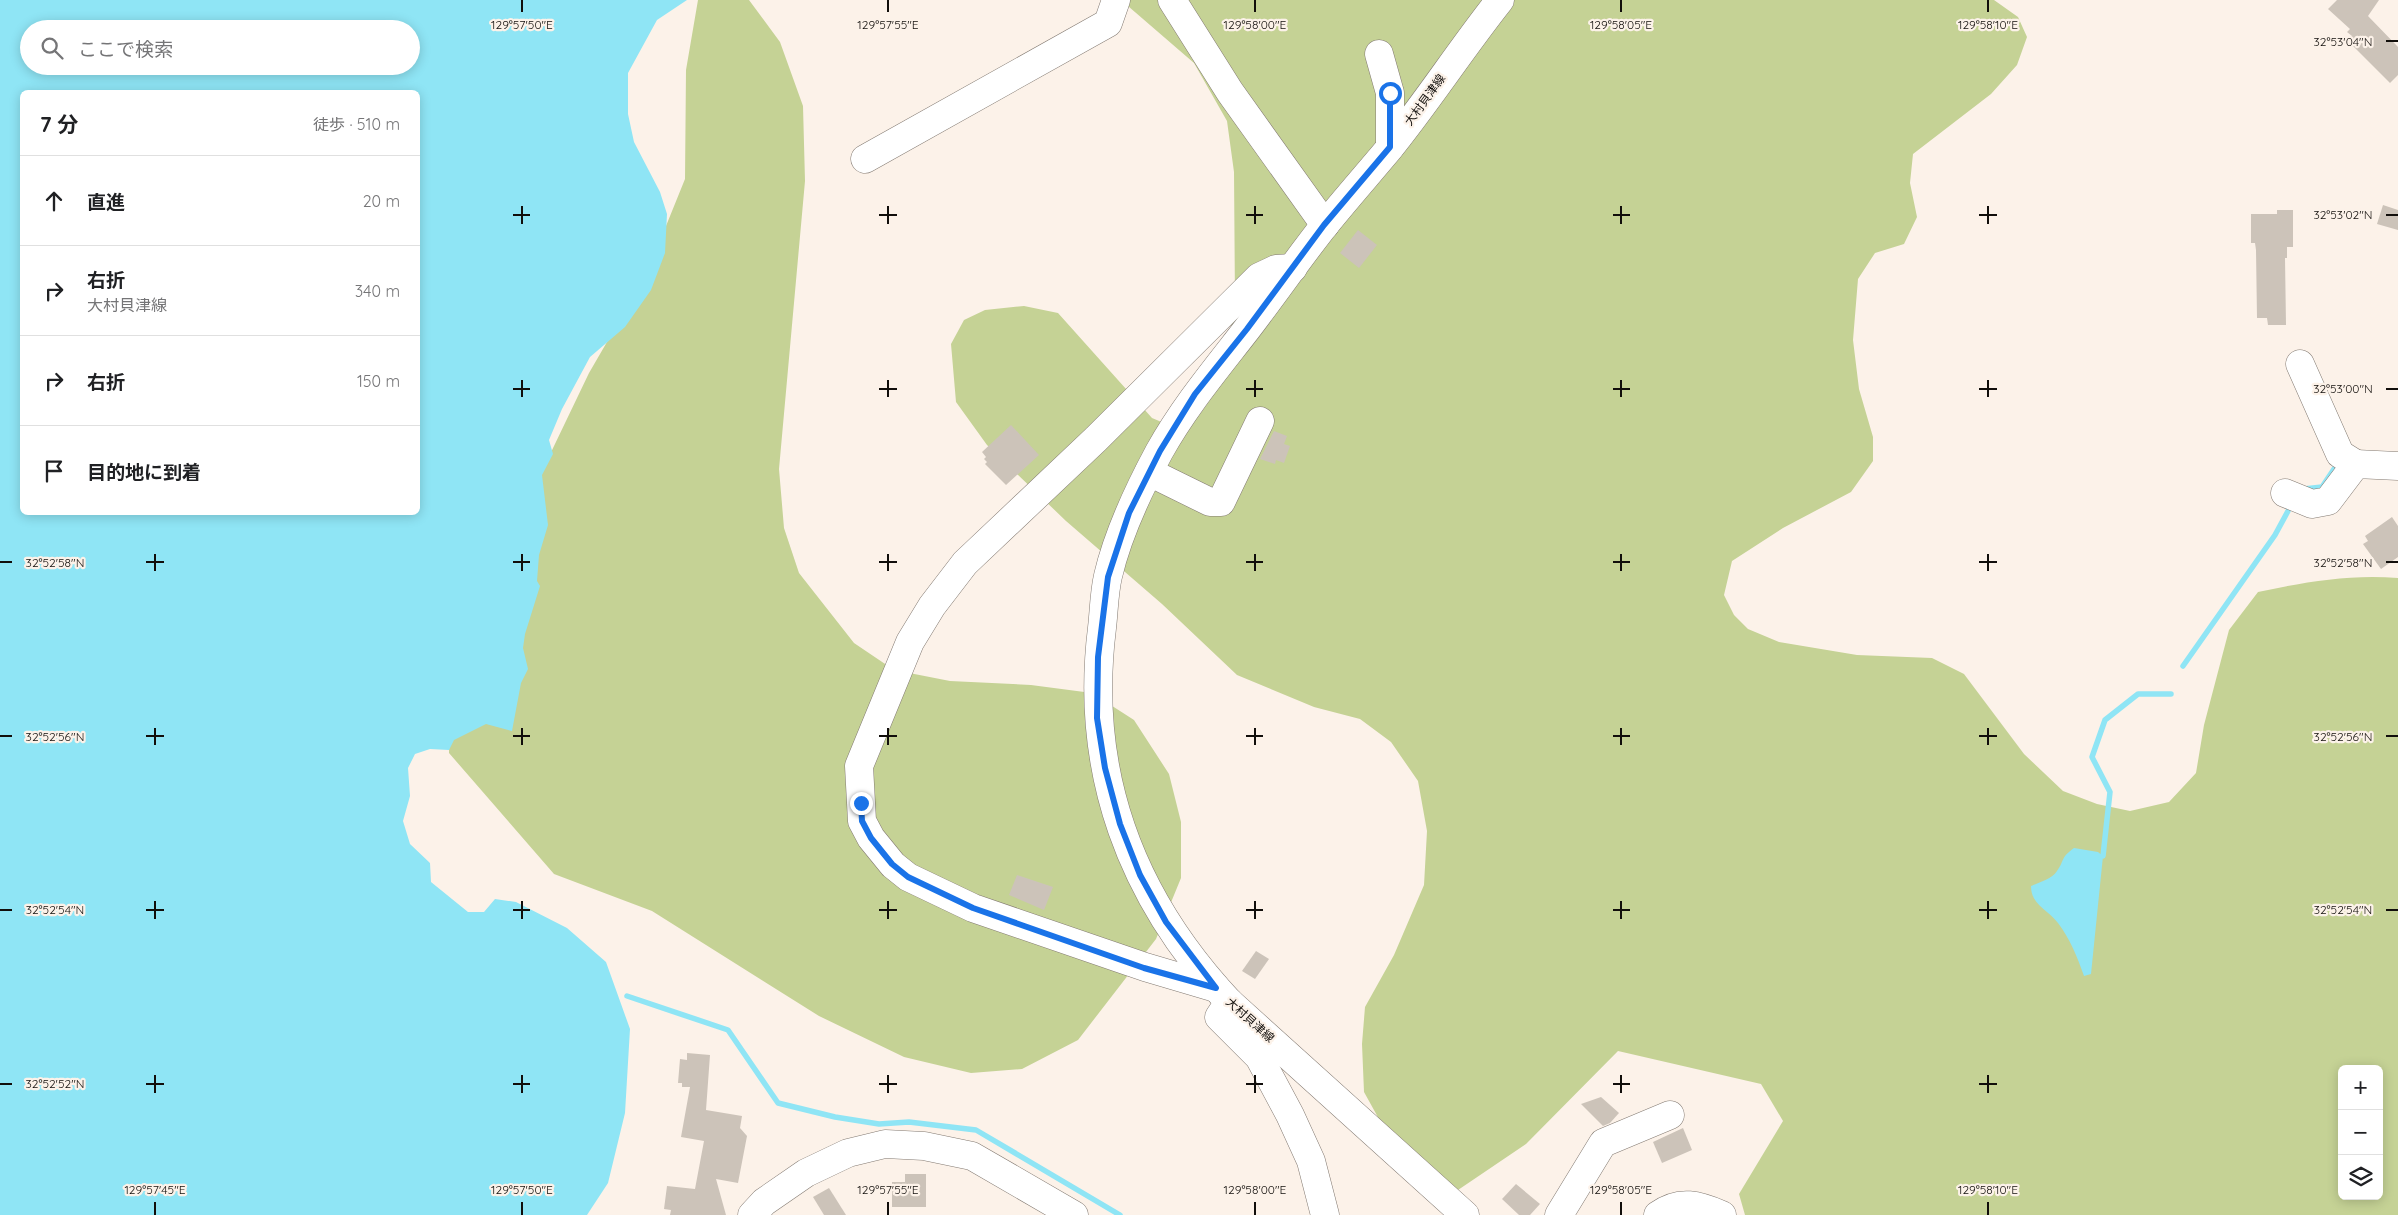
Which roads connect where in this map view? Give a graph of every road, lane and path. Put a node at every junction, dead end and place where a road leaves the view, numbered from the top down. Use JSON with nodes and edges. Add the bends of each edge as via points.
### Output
{"nodes":[{"id":1,"x":1116,"y":0,"type":"edge"},
{"id":2,"x":1172,"y":0,"type":"edge"},
{"id":3,"x":1500,"y":0,"type":"edge"},
{"id":4,"x":1379,"y":54,"type":"dead end"},
{"id":5,"x":1390,"y":147,"type":"junction"},
{"id":6,"x":865,"y":159,"type":"dead end"},
{"id":7,"x":1324,"y":225,"type":"junction"},
{"id":8,"x":1293,"y":268,"type":"junction"},
{"id":9,"x":2300,"y":364,"type":"dead end"},
{"id":10,"x":1260,"y":421,"type":"dead end"},
{"id":11,"x":2356,"y":464,"type":"junction"},
{"id":12,"x":2398,"y":466,"type":"edge"},
{"id":13,"x":1149,"y":472,"type":"junction"},
{"id":14,"x":2284,"y":493,"type":"dead end"},
{"id":15,"x":1223,"y":995,"type":"junction"},
{"id":16,"x":1670,"y":1115,"type":"dead end"},
{"id":17,"x":752,"y":1215,"type":"edge"},
{"id":18,"x":1074,"y":1215,"type":"edge"},
{"id":19,"x":1325,"y":1215,"type":"edge"},
{"id":20,"x":1465,"y":1215,"type":"edge"},
{"id":21,"x":1559,"y":1215,"type":"edge"},
{"id":22,"x":1658,"y":1215,"type":"edge"},
{"id":23,"x":1722,"y":1215,"type":"edge"}],
"edges":[{"from":1,"to":6,"type":"street","via":[[1108,23]]},
{"from":2,"to":7,"type":"street","via":[[1230,92]]},
{"from":3,"to":5,"type":"street","name":"大村貝津線"},
{"from":4,"to":5,"type":"street","via":[[1390,93]]},
{"from":5,"to":7,"type":"street","name":"大村貝津線"},
{"from":7,"to":8,"type":"street","name":"大村貝津線"},
{"from":8,"to":13,"type":"street","name":"大村貝津線","via":[[1195,394]]},
{"from":8,"to":15,"type":"street","via":[[1276,269],[1259,277],[965,563],[932,606],[910,642],[859,766],[862,821],[892,864],[908,877],[973,908]]},
{"from":9,"to":11,"type":"street","via":[[2340,454]]},
{"from":10,"to":13,"type":"street","via":[[1221,502],[1210,502]]},
{"from":11,"to":12,"type":"street"},
{"from":11,"to":14,"type":"street","via":[[2328,501],[2312,504]]},
{"from":13,"to":15,"type":"street","name":"大村貝津線","via":[[1129,513],[1108,577],[1098,657],[1097,718],[1105,768],[1120,824],[1140,875],[1166,922]]},
{"from":15,"to":19,"type":"street","via":[[1219,1016],[1259,1057],[1290,1115],[1310,1161]]},
{"from":15,"to":20,"type":"street","name":"大村貝津線"},
{"from":16,"to":21,"type":"street","via":[[1604,1143]]},
{"from":17,"to":18,"type":"street","via":[[764,1202],[806,1173],[848,1153],[885,1144],[924,1146],[972,1156]]},
{"from":22,"to":23,"type":"street","via":[[1666,1209],[1690,1203]]}]}
